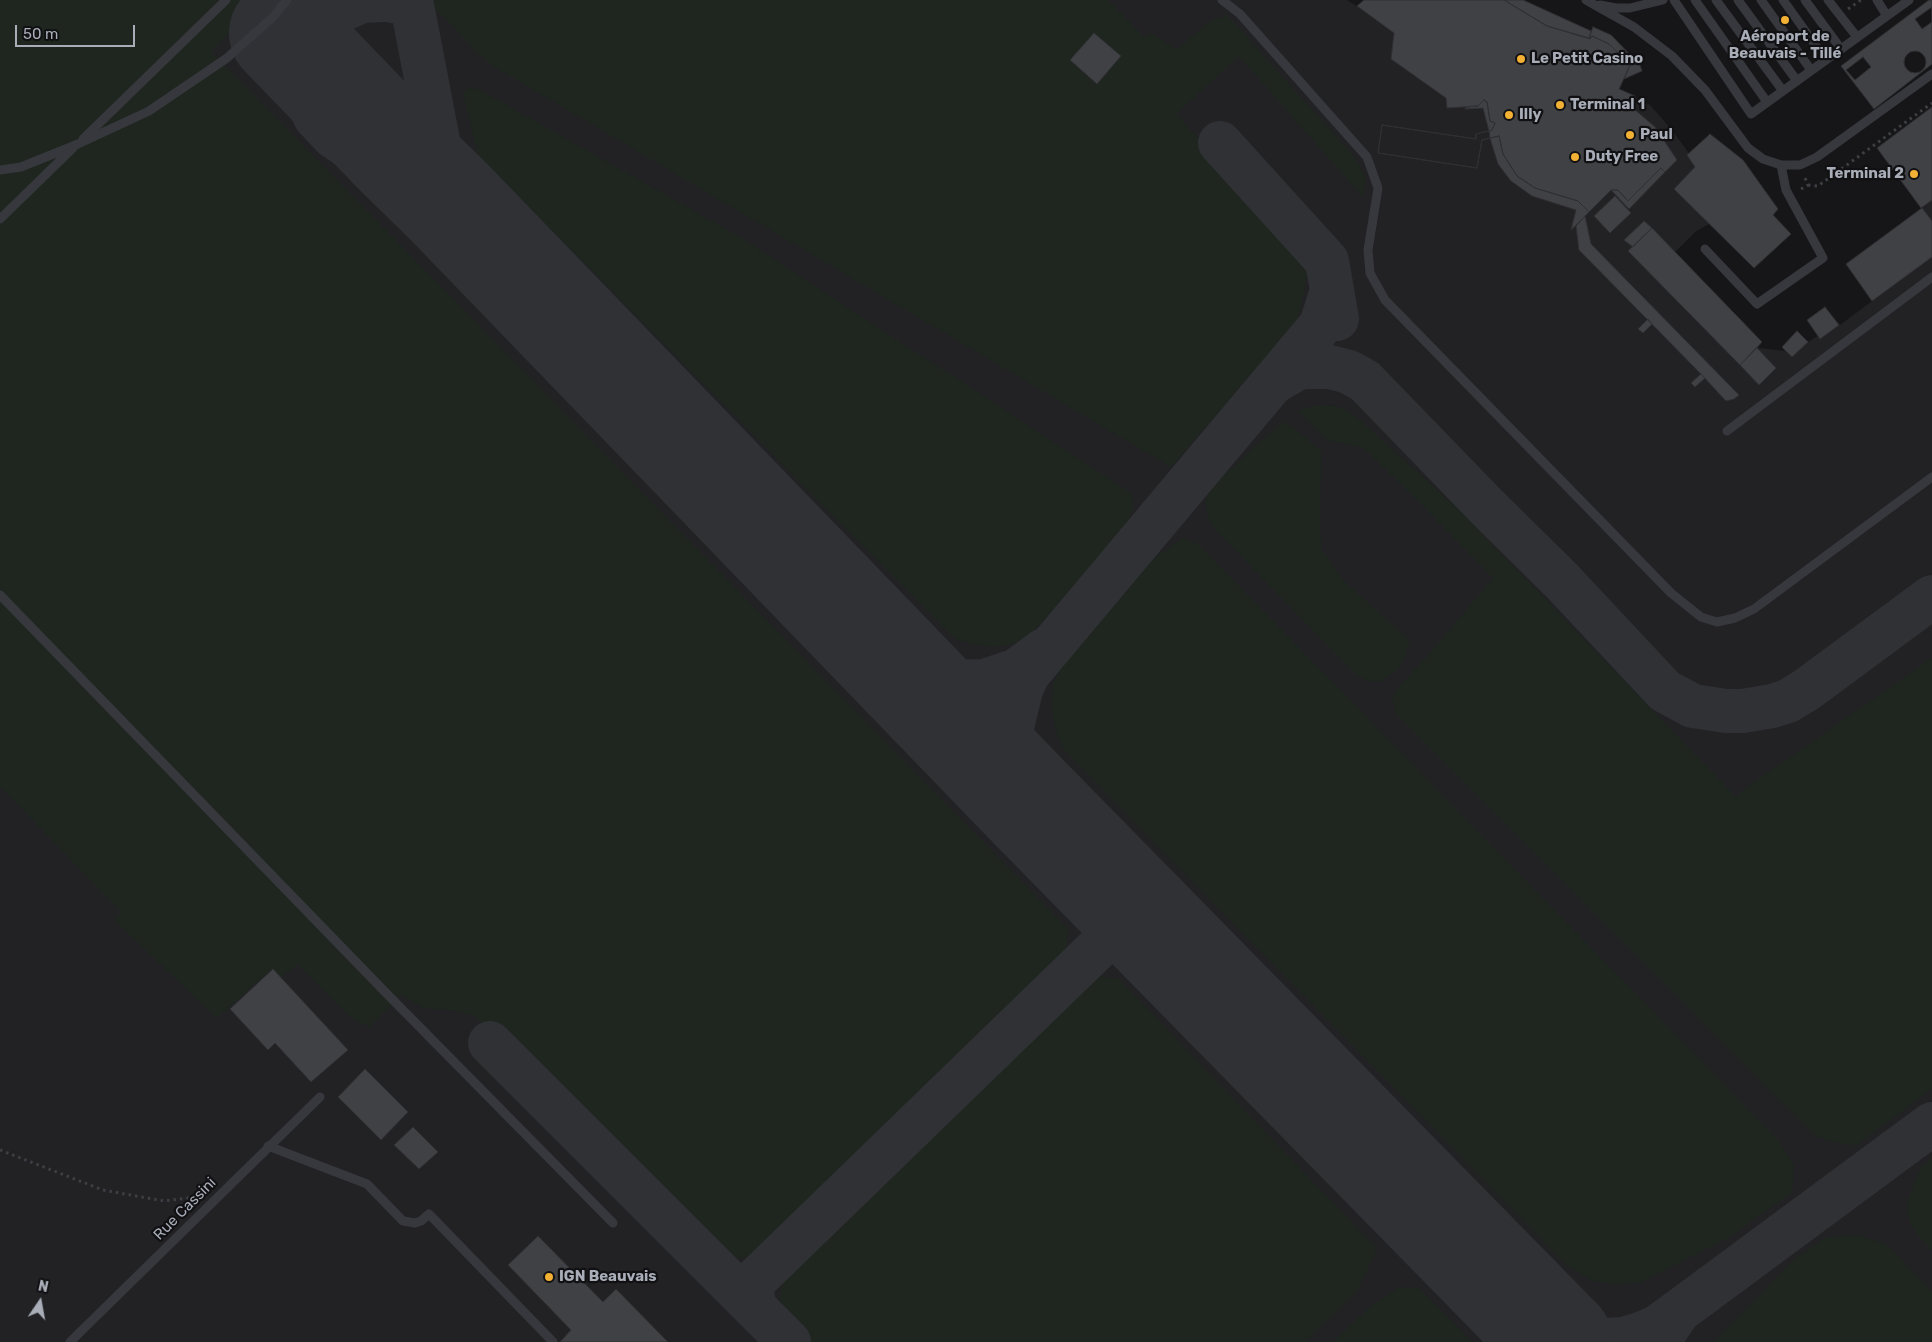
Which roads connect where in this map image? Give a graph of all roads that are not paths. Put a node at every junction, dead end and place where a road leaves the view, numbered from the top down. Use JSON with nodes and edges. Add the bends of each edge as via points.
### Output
{"nodes":[{"id":1,"x":226,"y":0,"type":"edge"},
{"id":2,"x":287,"y":0,"type":"edge"},
{"id":3,"x":1222,"y":0,"type":"edge"},
{"id":4,"x":1663,"y":0,"type":"edge"},
{"id":5,"x":1674,"y":0,"type":"edge"},
{"id":6,"x":1695,"y":0,"type":"edge"},
{"id":7,"x":1716,"y":0,"type":"edge"},
{"id":8,"x":1738,"y":0,"type":"edge"},
{"id":9,"x":1761,"y":0,"type":"edge"},
{"id":10,"x":1782,"y":0,"type":"edge"},
{"id":11,"x":1805,"y":0,"type":"edge"},
{"id":12,"x":1828,"y":0,"type":"edge"},
{"id":13,"x":1877,"y":0,"type":"edge"},
{"id":14,"x":1909,"y":0,"type":"edge"},
{"id":15,"x":1587,"y":1,"type":"edge"},
{"id":16,"x":1887,"y":16,"type":"junction"},
{"id":17,"x":1857,"y":37,"type":"junction"},
{"id":18,"x":1841,"y":49,"type":"junction"},
{"id":19,"x":1826,"y":60,"type":"junction"},
{"id":20,"x":1812,"y":70,"type":"junction"},
{"id":21,"x":1932,"y":74,"type":"edge"},
{"id":22,"x":1797,"y":81,"type":"junction"},
{"id":23,"x":1783,"y":91,"type":"junction"},
{"id":24,"x":1767,"y":102,"type":"junction"},
{"id":25,"x":78,"y":144,"type":"junction"},
{"id":26,"x":1781,"y":165,"type":"junction"},
{"id":27,"x":0,"y":170,"type":"edge"},
{"id":28,"x":0,"y":219,"type":"edge"},
{"id":29,"x":1705,"y":249,"type":"dead end"},
{"id":30,"x":1932,"y":277,"type":"edge"},
{"id":31,"x":1727,"y":431,"type":"dead end"},
{"id":32,"x":1932,"y":476,"type":"edge"},
{"id":33,"x":0,"y":595,"type":"edge"},
{"id":34,"x":320,"y":1096,"type":"dead end"},
{"id":35,"x":268,"y":1146,"type":"junction"},
{"id":36,"x":612,"y":1223,"type":"dead end"},
{"id":37,"x":70,"y":1342,"type":"edge"},
{"id":38,"x":553,"y":1342,"type":"edge"}],
"edges":[{"from":1,"to":25,"type":"lane"},
{"from":2,"to":25,"type":"lane","via":[[227,58],[149,111]]},
{"from":3,"to":32,"type":"lane","via":[[1240,14],[1367,157],[1378,188],[1368,250],[1370,274],[1385,300],[1671,593],[1701,617],[1717,622],[1754,609]]},
{"from":4,"to":15,"type":"lane","via":[[1630,8]]},
{"from":5,"to":24,"type":"lane","via":[[1751,114]]},
{"from":6,"to":24,"type":"lane"},
{"from":7,"to":23,"type":"lane"},
{"from":8,"to":22,"type":"lane"},
{"from":9,"to":20,"type":"lane"},
{"from":10,"to":19,"type":"lane"},
{"from":11,"to":18,"type":"lane"},
{"from":12,"to":17,"type":"lane"},
{"from":13,"to":16,"type":"lane"},
{"from":14,"to":16,"type":"lane"},
{"from":15,"to":26,"type":"lane","via":[[1634,27],[1672,56],[1704,90],[1748,148],[1763,159]]},
{"from":16,"to":17,"type":"lane"},
{"from":17,"to":18,"type":"lane"},
{"from":18,"to":19,"type":"lane"},
{"from":19,"to":20,"type":"lane"},
{"from":20,"to":22,"type":"lane"},
{"from":21,"to":26,"type":"lane","via":[[1817,157],[1800,165]]},
{"from":22,"to":23,"type":"lane"},
{"from":23,"to":24,"type":"lane"},
{"from":25,"to":27,"type":"lane","via":[[21,167]]},
{"from":25,"to":28,"type":"lane"},
{"from":26,"to":29,"type":"lane","via":[[1786,190],[1822,258],[1756,304]]},
{"from":30,"to":31,"type":"lane"},
{"from":33,"to":36,"type":"lane"},
{"from":34,"to":35,"type":"lane","name":"Rue Cassini"},
{"from":35,"to":37,"type":"lane","name":"Rue Cassini"},
{"from":35,"to":38,"type":"lane","via":[[367,1184],[403,1221],[415,1223],[428,1214]]}]}
